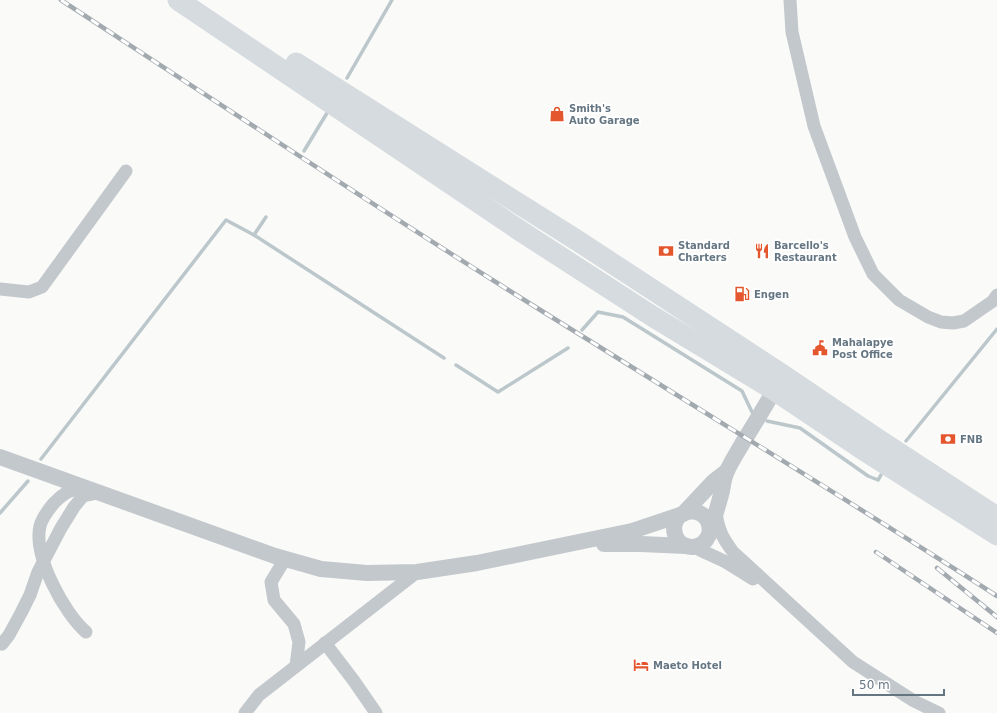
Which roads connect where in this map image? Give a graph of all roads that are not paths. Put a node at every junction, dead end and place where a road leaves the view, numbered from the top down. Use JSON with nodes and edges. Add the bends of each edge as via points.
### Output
{"nodes":[{"id":1,"x":178,"y":0,"type":"edge"},
{"id":2,"x":203,"y":0,"type":"edge"},
{"id":3,"x":790,"y":0,"type":"edge"},
{"id":4,"x":126,"y":172,"type":"dead end"},
{"id":5,"x":0,"y":289,"type":"edge"},
{"id":6,"x":997,"y":295,"type":"edge"},
{"id":7,"x":779,"y":382,"type":"junction"},
{"id":8,"x":0,"y":457,"type":"edge"},
{"id":9,"x":727,"y":471,"type":"junction"},
{"id":10,"x":93,"y":491,"type":"junction"},
{"id":11,"x":716,"y":512,"type":"junction"},
{"id":12,"x":683,"y":514,"type":"junction"},
{"id":13,"x":997,"y":517,"type":"edge"},
{"id":14,"x":709,"y":535,"type":"junction"},
{"id":15,"x":997,"y":535,"type":"edge"},
{"id":16,"x":691,"y":546,"type":"junction"},
{"id":17,"x":539,"y":551,"type":"junction"},
{"id":18,"x":285,"y":559,"type":"junction"},
{"id":19,"x":44,"y":561,"type":"junction"},
{"id":20,"x":417,"y":572,"type":"junction"},
{"id":21,"x":785,"y":602,"type":"junction"},
{"id":22,"x":86,"y":632,"type":"dead end"},
{"id":23,"x":0,"y":642,"type":"edge"},
{"id":24,"x":325,"y":643,"type":"junction"},
{"id":25,"x":296,"y":666,"type":"junction"},
{"id":26,"x":245,"y":713,"type":"edge"},
{"id":27,"x":376,"y":713,"type":"edge"},
{"id":28,"x":939,"y":713,"type":"edge"}],
"edges":[{"from":1,"to":7,"type":"highway","via":[[522,232],[652,316]]},
{"from":2,"to":7,"type":"highway","via":[[300,66],[534,213]]},
{"from":3,"to":6,"type":"street","via":[[792,32],[814,126],[855,237],[873,274],[899,300],[941,322],[964,321],[993,301]]},
{"from":4,"to":5,"type":"street","via":[[42,287],[29,292]]},
{"from":7,"to":9,"type":"street"},
{"from":7,"to":13,"type":"highway","via":[[876,438]]},
{"from":7,"to":15,"type":"highway","via":[[868,453]]},
{"from":8,"to":10,"type":"street"},
{"from":9,"to":11,"type":"street"},
{"from":9,"to":12,"type":"street"},
{"from":10,"to":18,"type":"street"},
{"from":10,"to":19,"type":"street","via":[[83,496],[74,507]]},
{"from":10,"to":19,"type":"street","via":[[72,489],[49,509],[40,526],[39,539]]},
{"from":11,"to":14,"type":"street"},
{"from":11,"to":21,"type":"street","via":[[723,538],[732,552]]},
{"from":12,"to":14,"type":"street","via":[[692,511],[705,517]]},
{"from":12,"to":16,"type":"street","via":[[678,518],[674,528],[677,539]]},
{"from":12,"to":17,"type":"street","via":[[632,531]]},
{"from":14,"to":16,"type":"street","via":[[704,543]]},
{"from":16,"to":17,"type":"street","via":[[621,544]]},
{"from":16,"to":21,"type":"street","via":[[745,573]]},
{"from":17,"to":20,"type":"street"},
{"from":18,"to":20,"type":"street","via":[[321,569],[367,573]]},
{"from":18,"to":25,"type":"street","via":[[271,582],[274,600],[294,624],[299,642]]},
{"from":19,"to":22,"type":"street","via":[[66,609]]},
{"from":19,"to":23,"type":"street","via":[[21,613],[9,635],[2,644]]},
{"from":20,"to":24,"type":"street"},
{"from":21,"to":28,"type":"street","via":[[853,662],[914,701]]},
{"from":24,"to":25,"type":"street"},
{"from":24,"to":27,"type":"street"},
{"from":25,"to":26,"type":"street","via":[[259,695]]}]}
